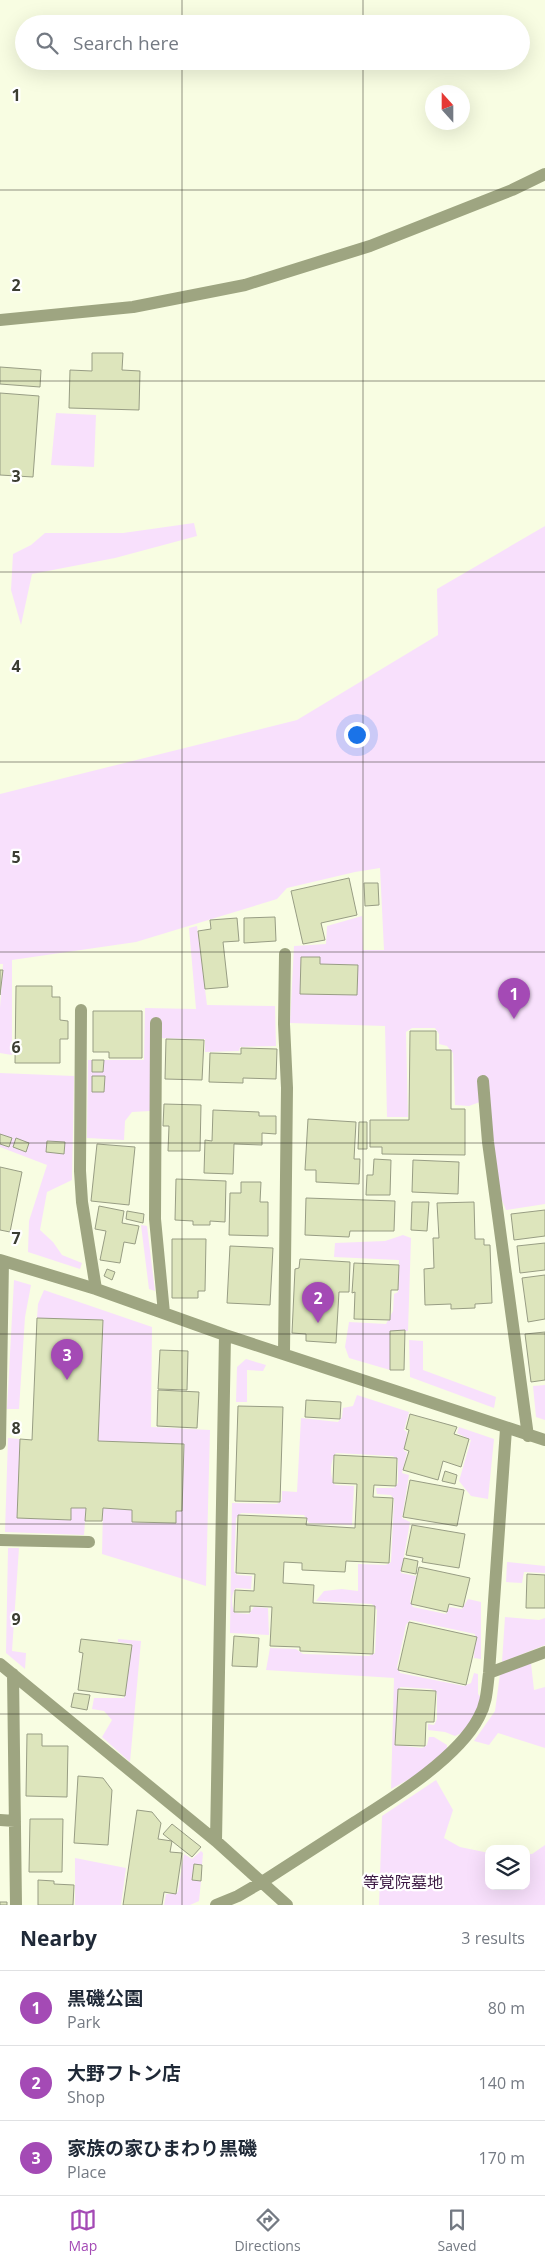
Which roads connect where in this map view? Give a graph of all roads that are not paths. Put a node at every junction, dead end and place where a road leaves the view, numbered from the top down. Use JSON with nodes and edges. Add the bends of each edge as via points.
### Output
{"nodes":[{"id":1,"x":545,"y":174,"type":"edge"},
{"id":2,"x":0,"y":320,"type":"edge"},
{"id":3,"x":285,"y":954,"type":"dead end"},
{"id":4,"x":81,"y":1010,"type":"dead end"},
{"id":5,"x":156,"y":1023,"type":"dead end"},
{"id":6,"x":483,"y":1081,"type":"dead end"},
{"id":7,"x":2,"y":1261,"type":"edge"},
{"id":8,"x":96,"y":1289,"type":"junction"},
{"id":9,"x":164,"y":1313,"type":"junction"},
{"id":10,"x":225,"y":1335,"type":"junction"},
{"id":11,"x":284,"y":1353,"type":"junction"},
{"id":12,"x":506,"y":1429,"type":"junction"},
{"id":13,"x":528,"y":1436,"type":"junction"},
{"id":14,"x":545,"y":1440,"type":"edge"},
{"id":15,"x":0,"y":1444,"type":"edge"},
{"id":16,"x":0,"y":1540,"type":"edge"},
{"id":17,"x":89,"y":1542,"type":"dead end"},
{"id":18,"x":545,"y":1652,"type":"edge"},
{"id":19,"x":0,"y":1664,"type":"edge"},
{"id":20,"x":489,"y":1673,"type":"junction"},
{"id":21,"x":13,"y":1674,"type":"junction"},
{"id":22,"x":0,"y":1820,"type":"edge"},
{"id":23,"x":15,"y":1821,"type":"junction"},
{"id":24,"x":216,"y":1841,"type":"junction"},
{"id":25,"x":262,"y":1882,"type":"junction"},
{"id":26,"x":16,"y":1905,"type":"edge"},
{"id":27,"x":216,"y":1905,"type":"edge"},
{"id":28,"x":287,"y":1905,"type":"edge"}],
"edges":[{"from":1,"to":2,"type":"street","via":[[370,246],[246,285],[133,307]]},
{"from":3,"to":11,"type":"street","via":[[284,1024],[288,1088]]},
{"from":4,"to":8,"type":"street","via":[[80,1171]]},
{"from":5,"to":9,"type":"street","via":[[155,1219]]},
{"from":6,"to":13,"type":"street","via":[[488,1142]]},
{"from":7,"to":8,"type":"street"},
{"from":7,"to":15,"type":"street"},
{"from":8,"to":9,"type":"street"},
{"from":9,"to":10,"type":"street"},
{"from":10,"to":11,"type":"street"},
{"from":10,"to":24,"type":"street"},
{"from":11,"to":12,"type":"street"},
{"from":12,"to":13,"type":"street"},
{"from":12,"to":20,"type":"street"},
{"from":13,"to":14,"type":"street"},
{"from":16,"to":17,"type":"street"},
{"from":18,"to":20,"type":"street"},
{"from":19,"to":21,"type":"street"},
{"from":20,"to":25,"type":"street","via":[[486,1697],[478,1720],[438,1764],[405,1790]]},
{"from":21,"to":23,"type":"street"},
{"from":21,"to":24,"type":"street"},
{"from":22,"to":23,"type":"street"},
{"from":23,"to":26,"type":"street"},
{"from":24,"to":25,"type":"street"},
{"from":25,"to":27,"type":"street"},
{"from":25,"to":28,"type":"street"}]}
